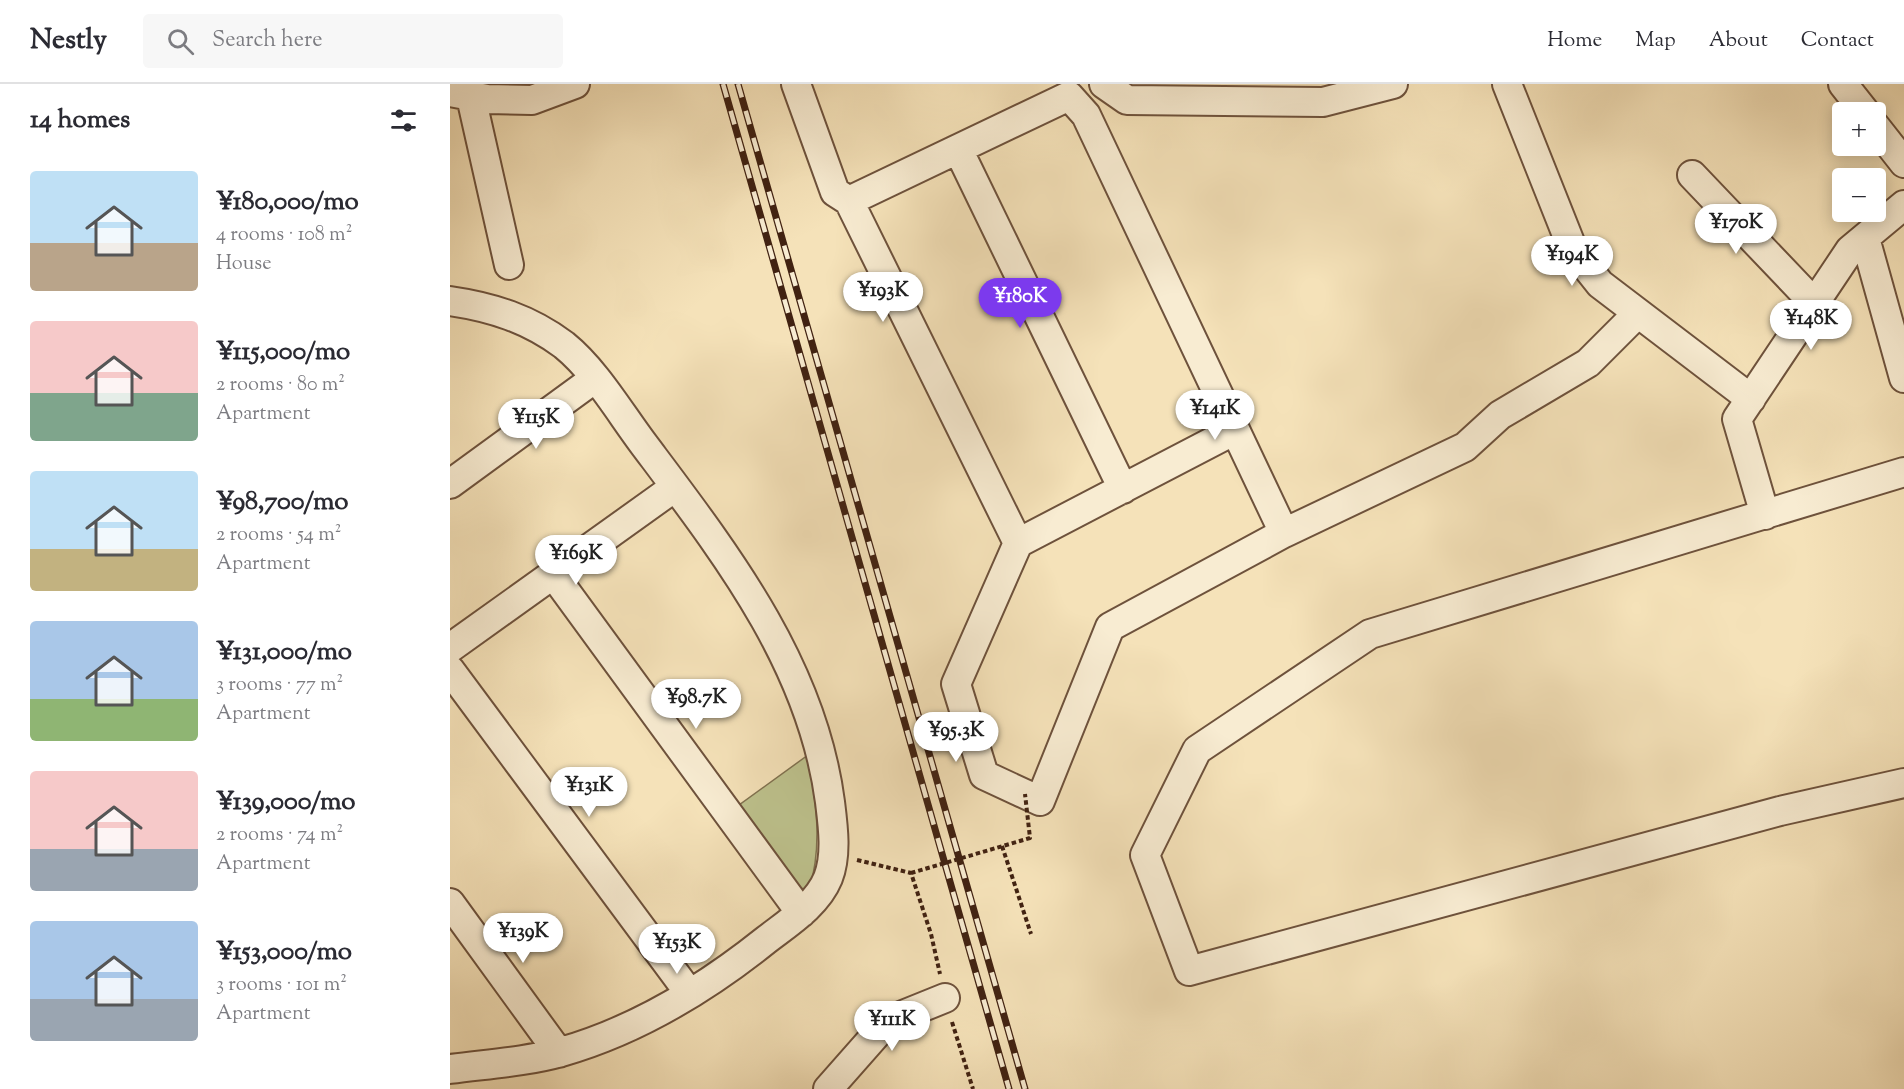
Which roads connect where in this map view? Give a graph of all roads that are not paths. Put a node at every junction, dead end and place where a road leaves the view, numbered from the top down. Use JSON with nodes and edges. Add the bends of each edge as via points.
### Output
{"nodes":[{"id":1,"x":575,"y":84,"type":"edge"},
{"id":2,"x":796,"y":84,"type":"edge"},
{"id":3,"x":1104,"y":84,"type":"edge"},
{"id":4,"x":1393,"y":84,"type":"edge"},
{"id":5,"x":1507,"y":84,"type":"edge"},
{"id":6,"x":1843,"y":84,"type":"edge"},
{"id":7,"x":1145,"y":92,"type":"edge"},
{"id":8,"x":460,"y":94,"type":"edge"},
{"id":9,"x":1857,"y":102,"type":"edge"},
{"id":10,"x":1886,"y":140,"type":"edge"},
{"id":11,"x":958,"y":149,"type":"junction"},
{"id":12,"x":1904,"y":163,"type":"edge"},
{"id":13,"x":1692,"y":175,"type":"dead end"},
{"id":14,"x":849,"y":201,"type":"junction"},
{"id":15,"x":1904,"y":205,"type":"edge"},
{"id":16,"x":1864,"y":238,"type":"junction"},
{"id":17,"x":509,"y":265,"type":"dead end"},
{"id":18,"x":1814,"y":303,"type":"junction"},
{"id":19,"x":455,"y":306,"type":"edge"},
{"id":20,"x":1638,"y":313,"type":"junction"},
{"id":21,"x":1904,"y":378,"type":"edge"},
{"id":22,"x":594,"y":379,"type":"junction"},
{"id":23,"x":1751,"y":399,"type":"junction"},
{"id":24,"x":1235,"y":430,"type":"junction"},
{"id":25,"x":1904,"y":472,"type":"edge"},
{"id":26,"x":450,"y":484,"type":"edge"},
{"id":27,"x":675,"y":487,"type":"junction"},
{"id":28,"x":1123,"y":489,"type":"junction"},
{"id":29,"x":1765,"y":515,"type":"junction"},
{"id":30,"x":1284,"y":533,"type":"junction"},
{"id":31,"x":1018,"y":543,"type":"junction"},
{"id":32,"x":553,"y":574,"type":"junction"},
{"id":33,"x":450,"y":648,"type":"edge"},
{"id":34,"x":450,"y":670,"type":"edge"},
{"id":35,"x":1904,"y":783,"type":"edge"},
{"id":36,"x":450,"y":903,"type":"edge"},
{"id":37,"x":801,"y":913,"type":"junction"},
{"id":38,"x":690,"y":994,"type":"junction"},
{"id":39,"x":945,"y":999,"type":"dead end"},
{"id":40,"x":559,"y":1053,"type":"junction"},
{"id":41,"x":450,"y":1069,"type":"edge"},
{"id":42,"x":828,"y":1089,"type":"edge"}],
"edges":[{"from":1,"to":8,"type":"street","via":[[532,100]]},
{"from":2,"to":14,"type":"street","via":[[835,192]]},
{"from":3,"to":7,"type":"street","via":[[1127,99]]},
{"from":4,"to":7,"type":"street","via":[[1323,102]]},
{"from":5,"to":20,"type":"street","via":[[1573,250],[1600,284]]},
{"from":6,"to":9,"type":"street"},
{"from":8,"to":17,"type":"street"},
{"from":10,"to":12,"type":"street"},
{"from":11,"to":14,"type":"street"},
{"from":11,"to":24,"type":"street","via":[[1069,96],[1086,115]]},
{"from":11,"to":28,"type":"street"},
{"from":13,"to":18,"type":"street"},
{"from":14,"to":31,"type":"street"},
{"from":15,"to":16,"type":"street"},
{"from":16,"to":18,"type":"street","via":[[1850,250]]},
{"from":16,"to":21,"type":"street"},
{"from":18,"to":23,"type":"street"},
{"from":19,"to":22,"type":"street","via":[[501,311],[537,327],[565,346]]},
{"from":20,"to":23,"type":"street"},
{"from":20,"to":30,"type":"street","via":[[1588,363],[1500,415],[1465,447]]},
{"from":22,"to":26,"type":"street"},
{"from":22,"to":27,"type":"street"},
{"from":23,"to":29,"type":"street","via":[[1737,419]]},
{"from":24,"to":28,"type":"street"},
{"from":24,"to":30,"type":"street"},
{"from":25,"to":29,"type":"street"},
{"from":27,"to":32,"type":"street"},
{"from":27,"to":37,"type":"street","via":[[759,609],[794,672],[821,750],[833,825],[833,854],[828,878]]},
{"from":28,"to":31,"type":"street"},
{"from":29,"to":35,"type":"street","via":[[1370,634],[1197,750],[1145,855],[1190,971],[1769,814]]},
{"from":30,"to":31,"type":"street","via":[[1110,627],[1040,801],[984,775],[956,684]]},
{"from":32,"to":33,"type":"street"},
{"from":32,"to":37,"type":"street"},
{"from":34,"to":38,"type":"street"},
{"from":36,"to":40,"type":"street"},
{"from":37,"to":38,"type":"street"},
{"from":38,"to":40,"type":"street","via":[[598,1040]]},
{"from":39,"to":42,"type":"street","via":[[888,1021]]},
{"from":40,"to":41,"type":"street"}]}
